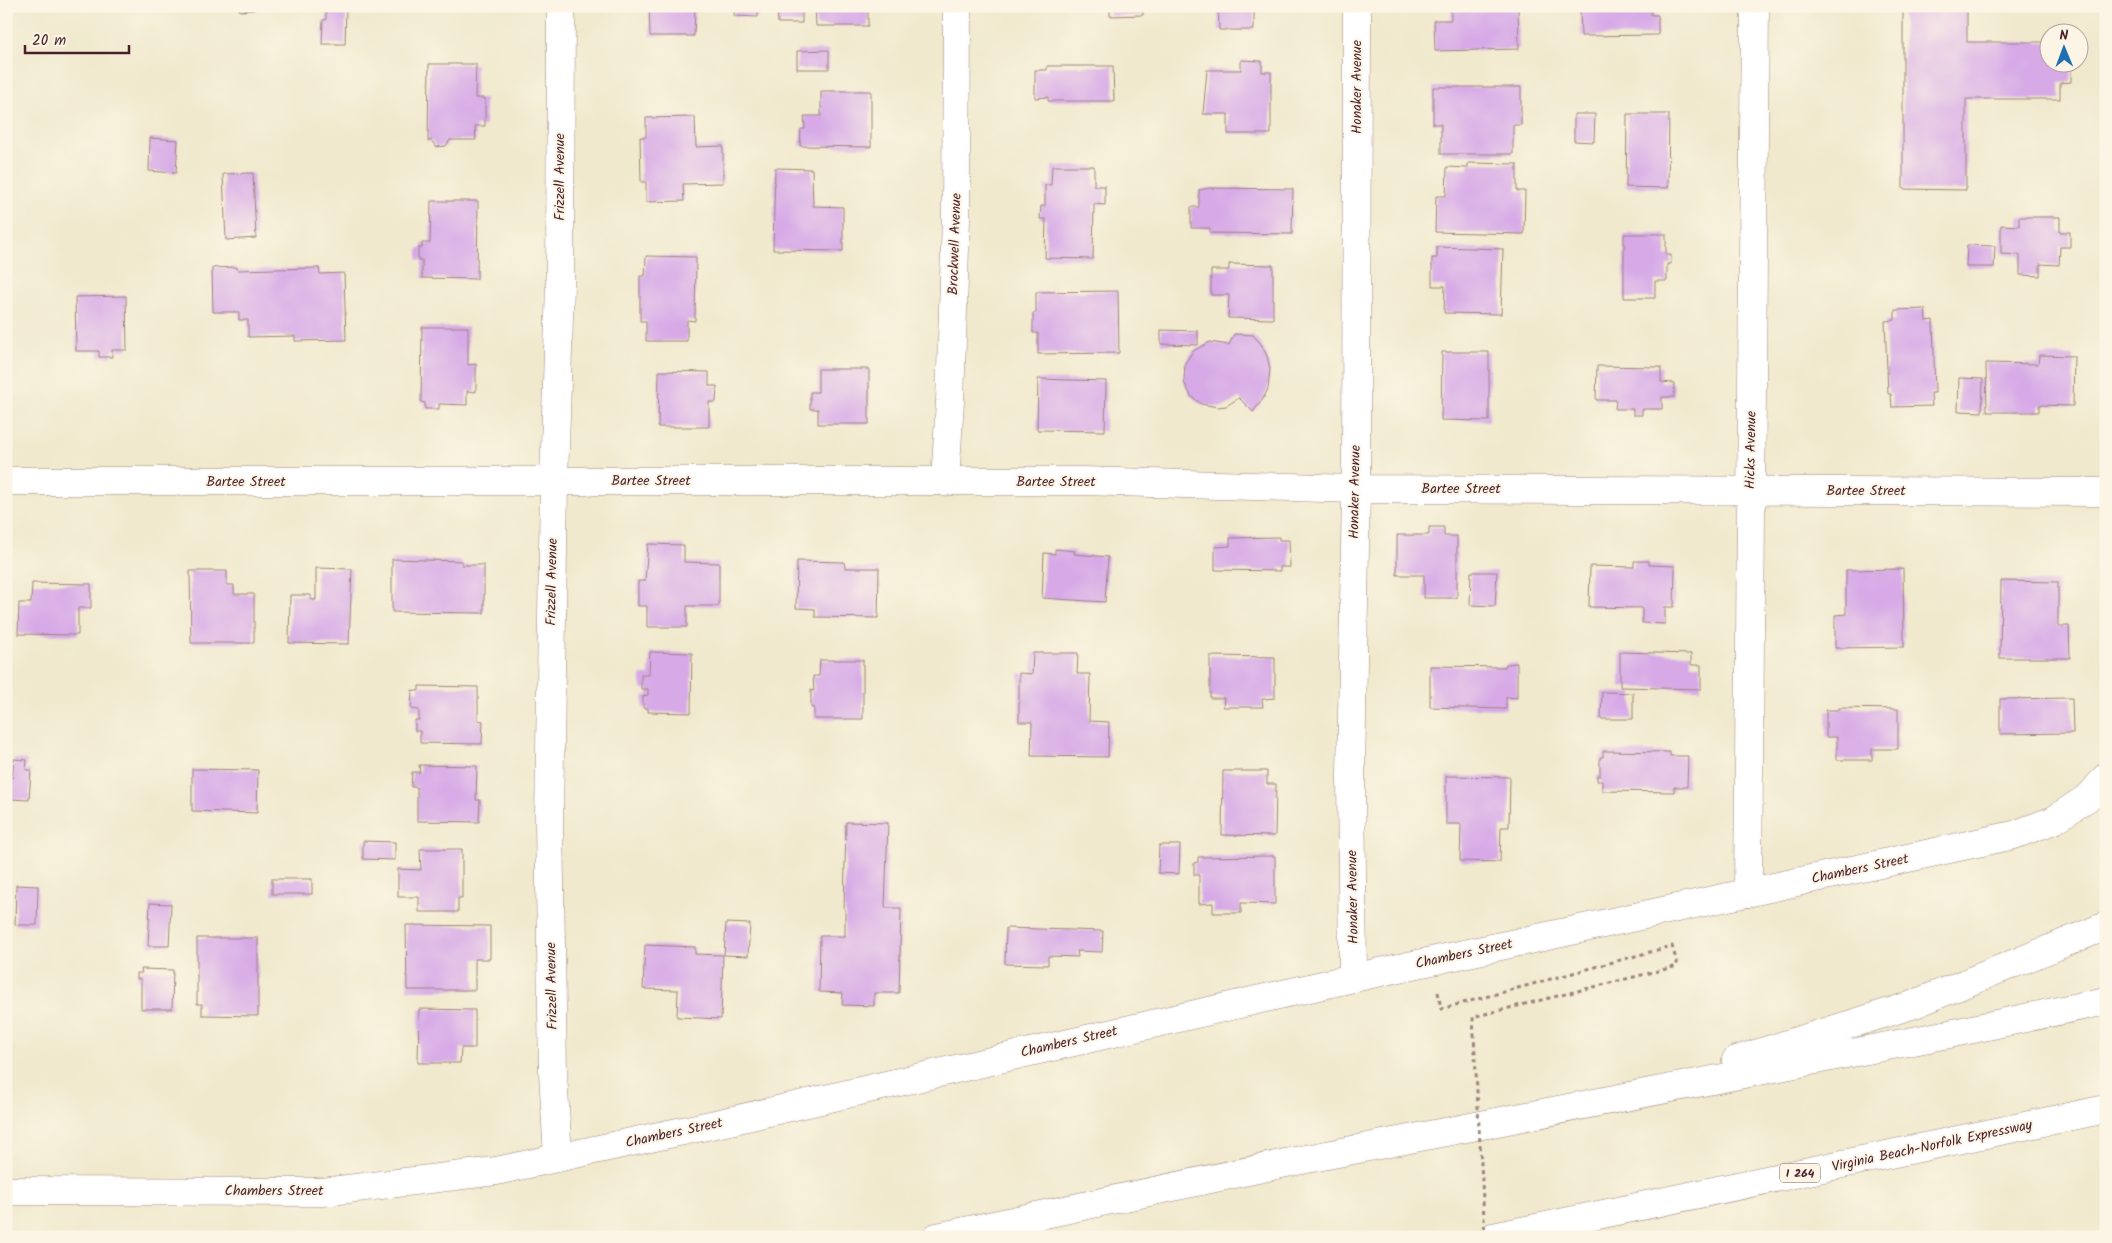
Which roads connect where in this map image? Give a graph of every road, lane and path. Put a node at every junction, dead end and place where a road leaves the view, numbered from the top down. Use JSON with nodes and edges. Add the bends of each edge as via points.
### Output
{"nodes":[{"id":1,"x":561,"y":6,"type":"edge"},
{"id":2,"x":956,"y":6,"type":"edge"},
{"id":3,"x":1357,"y":6,"type":"edge"},
{"id":4,"x":1755,"y":6,"type":"edge"},
{"id":5,"x":6,"y":481,"type":"edge"},
{"id":6,"x":554,"y":481,"type":"junction"},
{"id":7,"x":944,"y":482,"type":"junction"},
{"id":8,"x":1356,"y":488,"type":"junction"},
{"id":9,"x":1750,"y":490,"type":"junction"},
{"id":10,"x":2106,"y":492,"type":"edge"},
{"id":11,"x":2106,"y":777,"type":"edge"},
{"id":12,"x":1748,"y":893,"type":"junction"},
{"id":13,"x":2106,"y":926,"type":"edge"},
{"id":14,"x":1432,"y":961,"type":"junction"},
{"id":15,"x":1353,"y":978,"type":"junction"},
{"id":16,"x":2106,"y":1001,"type":"edge"},
{"id":17,"x":1611,"y":1100,"type":"junction"},
{"id":18,"x":2106,"y":1109,"type":"edge"},
{"id":19,"x":558,"y":1157,"type":"junction"},
{"id":20,"x":6,"y":1191,"type":"edge"},
{"id":21,"x":937,"y":1237,"type":"edge"},
{"id":22,"x":1485,"y":1237,"type":"edge"},
{"id":23,"x":1494,"y":1237,"type":"edge"}],
"edges":[{"from":1,"to":6,"type":"main road","name":"Frizzell Avenue","via":[[560,284]]},
{"from":2,"to":7,"type":"main road","name":"Brockwell Avenue","via":[[956,218]]},
{"from":3,"to":8,"type":"main road","name":"Honaker Avenue"},
{"from":4,"to":9,"type":"main road","name":"Hicks Avenue"},
{"from":5,"to":6,"type":"main road","name":"Bartee Street"},
{"from":6,"to":7,"type":"main road","name":"Bartee Street"},
{"from":6,"to":19,"type":"main road","name":"Frizzell Avenue","via":[[549,820],[553,1073]]},
{"from":7,"to":8,"type":"main road","name":"Bartee Street","via":[[1082,481]]},
{"from":8,"to":9,"type":"main road","name":"Bartee Street"},
{"from":8,"to":15,"type":"main road","name":"Honaker Avenue","via":[[1351,775]]},
{"from":9,"to":10,"type":"main road","name":"Bartee Street"},
{"from":9,"to":12,"type":"main road","name":"Hicks Avenue"},
{"from":11,"to":12,"type":"main road","name":"Chambers Street","via":[[2090,796],[2054,820],[2014,836]]},
{"from":12,"to":14,"type":"main road","name":"Chambers Street"},
{"from":13,"to":17,"type":"main road","via":[[1912,1005]]},
{"from":14,"to":15,"type":"main road","name":"Chambers Street"},
{"from":14,"to":22,"type":"path","bridge":true,"via":[[1441,1009],[1672,946],[1678,966],[1473,1017]]},
{"from":15,"to":19,"type":"main road","name":"Chambers Street","via":[[734,1120]]},
{"from":16,"to":17,"type":"main road"},
{"from":17,"to":21,"type":"main road","via":[[1286,1163]]},
{"from":18,"to":23,"type":"main road","name":"Virginia Beach-Norfolk Expressway","number":"I 264"},
{"from":19,"to":20,"type":"main road","name":"Chambers Street","via":[[496,1171],[323,1192]]}]}
